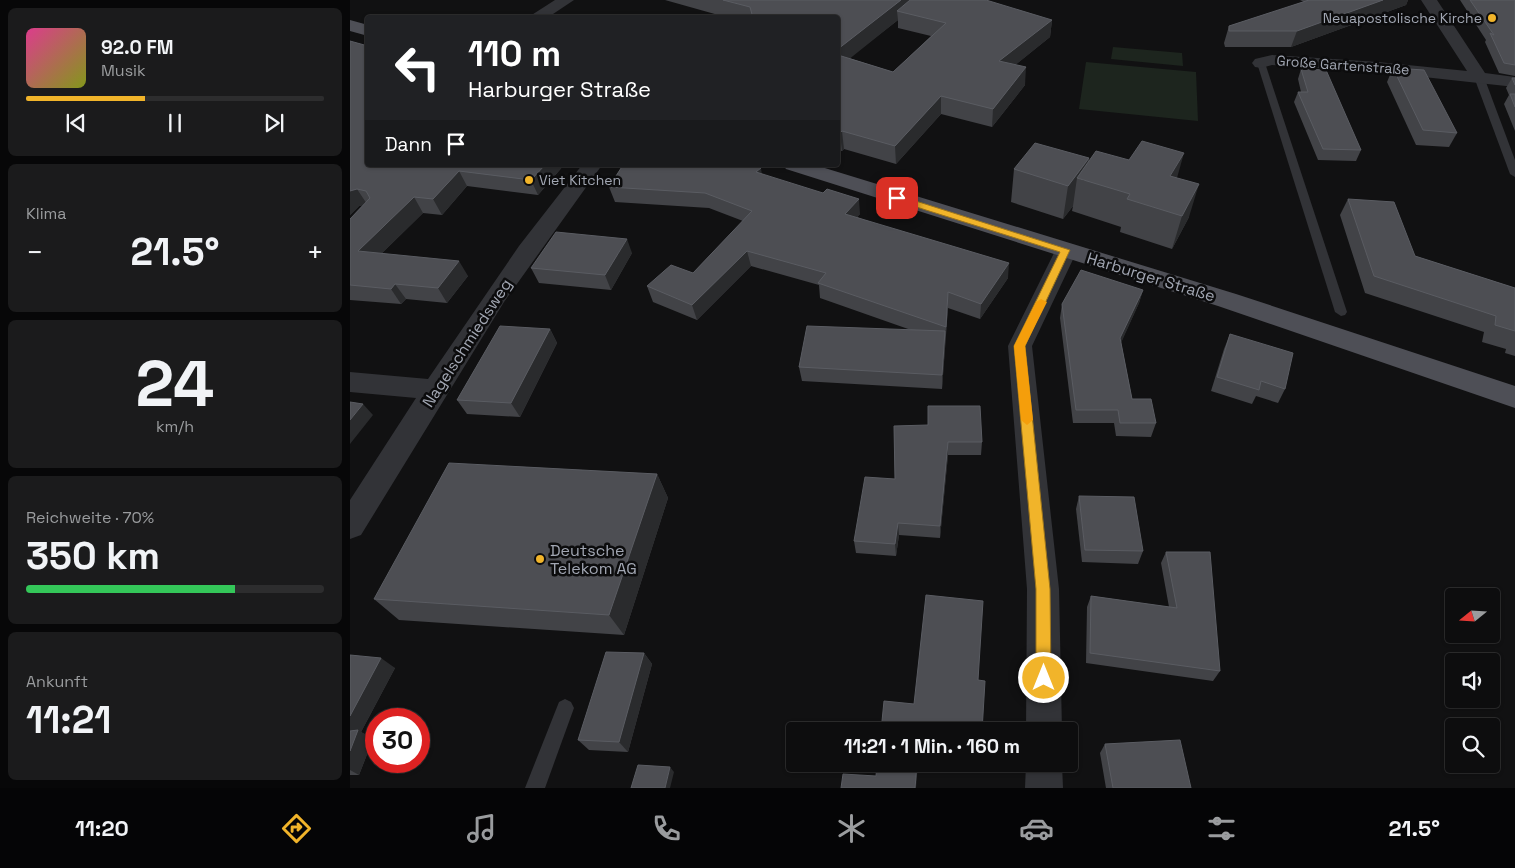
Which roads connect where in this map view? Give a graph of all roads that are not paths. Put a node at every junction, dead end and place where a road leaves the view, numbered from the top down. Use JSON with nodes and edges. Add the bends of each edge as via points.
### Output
{"nodes":[{"id":1,"x":566,"y":0,"type":"edge"},
{"id":2,"x":1429,"y":0,"type":"edge"},
{"id":3,"x":540,"y":15,"type":"edge"},
{"id":4,"x":350,"y":25,"type":"edge"},
{"id":5,"x":365,"y":30,"type":"edge"},
{"id":6,"x":1261,"y":63,"type":"joint"},
{"id":7,"x":1479,"y":77,"type":"junction"},
{"id":8,"x":1515,"y":82,"type":"edge"},
{"id":9,"x":590,"y":167,"type":"edge"},
{"id":10,"x":799,"y":167,"type":"edge"},
{"id":11,"x":1515,"y":174,"type":"edge"},
{"id":12,"x":1066,"y":250,"type":"junction"},
{"id":13,"x":1339,"y":324,"type":"junction"},
{"id":14,"x":350,"y":382,"type":"edge"},
{"id":15,"x":1515,"y":385,"type":"edge"},
{"id":16,"x":435,"y":390,"type":"junction"},
{"id":17,"x":1515,"y":397,"type":"edge"},
{"id":18,"x":350,"y":526,"type":"edge"},
{"id":19,"x":565,"y":708,"type":"dead end"},
{"id":20,"x":1044,"y":722,"type":"edge"},
{"id":21,"x":1044,"y":772,"type":"edge"},
{"id":22,"x":535,"y":788,"type":"edge"},
{"id":23,"x":1044,"y":788,"type":"edge"}],
"edges":[{"from":1,"to":3,"type":"street"},
{"from":2,"to":7,"type":"street"},
{"from":4,"to":5,"type":"main road"},
{"from":6,"to":7,"type":"street","name":"Große Gartenstraße","via":[[1272,60]]},
{"from":6,"to":13,"type":"lane"},
{"from":7,"to":8,"type":"street","name":"Große Gartenstraße"},
{"from":7,"to":11,"type":"lane"},
{"from":9,"to":16,"type":"street","name":"Nagelschmiedsweg","via":[[552,214]]},
{"from":10,"to":12,"type":"main road","name":"Harburger Straße"},
{"from":12,"to":13,"type":"main road","name":"Harburger Straße"},
{"from":12,"to":20,"type":"street","via":[[1020,346],[1043,589]]},
{"from":13,"to":15,"type":"main road","name":"Harburger Straße","via":[[1405,350]]},
{"from":13,"to":17,"type":"main road","name":"Harburger Straße","via":[[1408,362]]},
{"from":14,"to":16,"type":"street"},
{"from":16,"to":18,"type":"street","name":"Nagelschmiedsweg"},
{"from":19,"to":22,"type":"lane"},
{"from":21,"to":23,"type":"street"}]}
